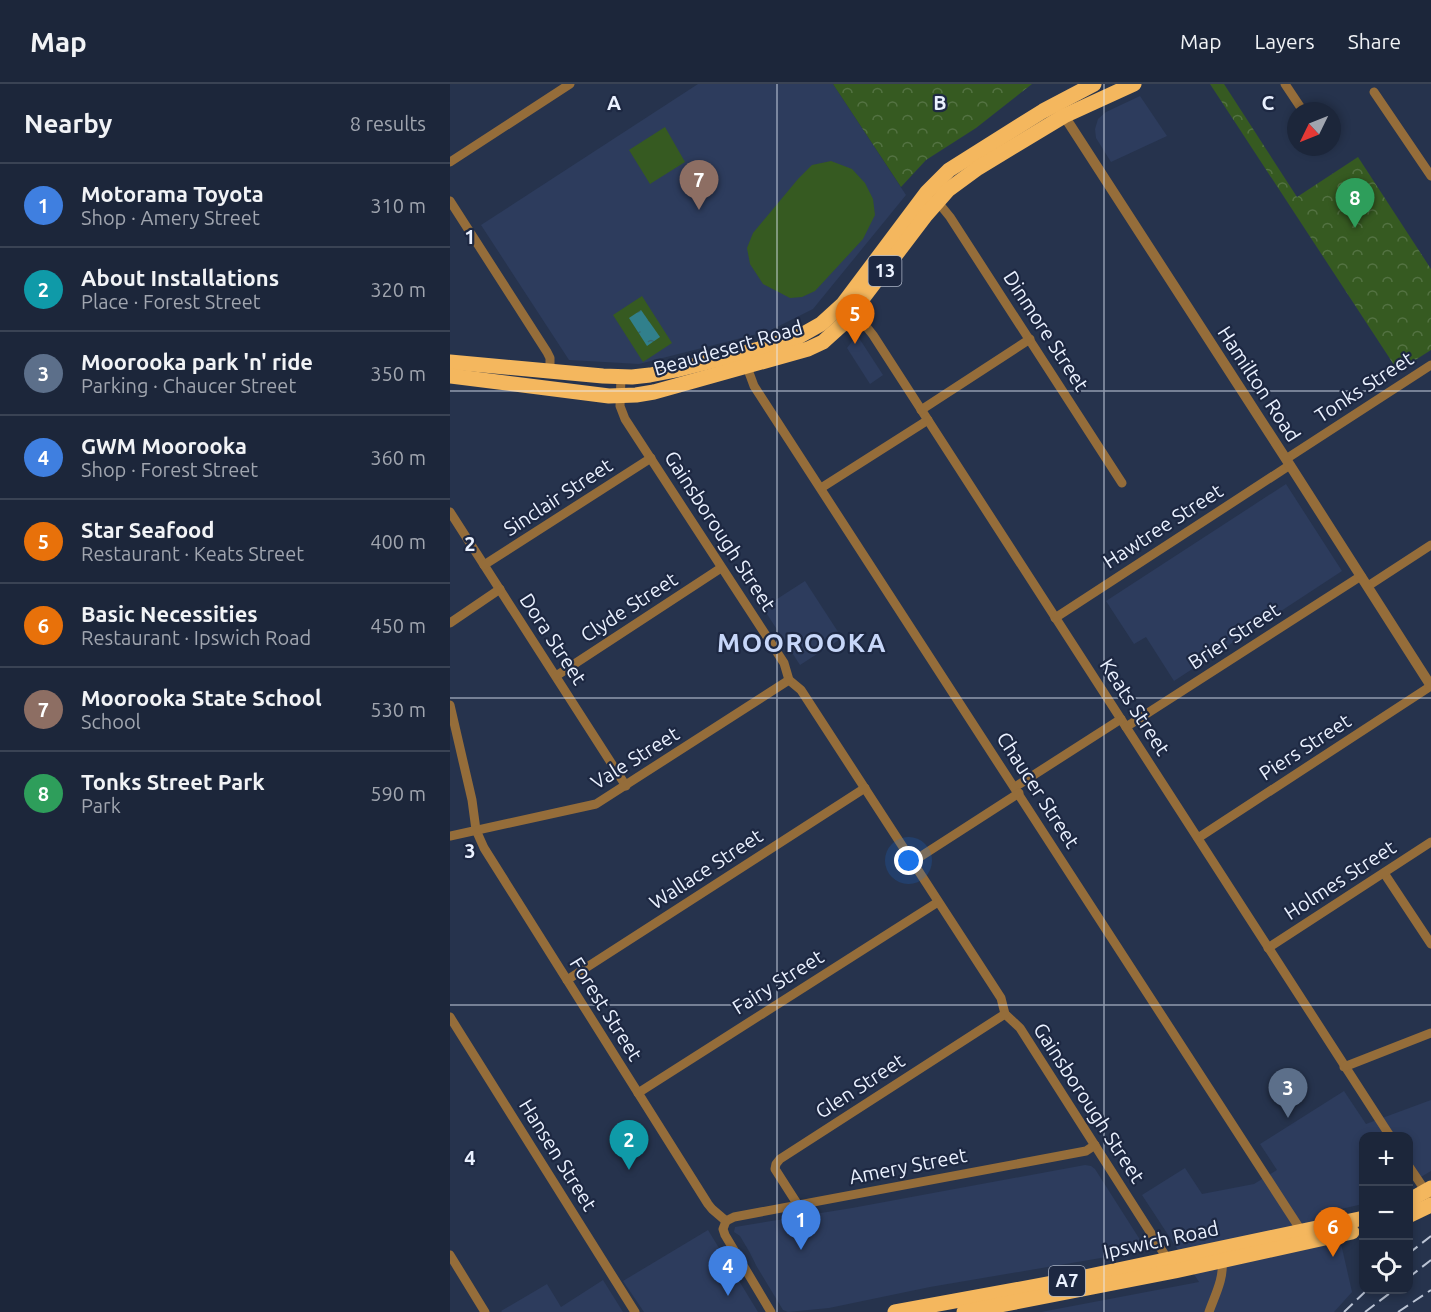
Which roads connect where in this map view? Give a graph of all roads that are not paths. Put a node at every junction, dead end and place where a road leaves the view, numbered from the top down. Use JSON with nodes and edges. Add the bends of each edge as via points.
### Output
{"nodes":[{"id":1,"x":570,"y":84,"type":"edge"},
{"id":2,"x":1094,"y":84,"type":"edge"},
{"id":3,"x":1285,"y":84,"type":"edge"},
{"id":4,"x":1128,"y":85,"type":"edge"},
{"id":5,"x":1374,"y":92,"type":"dead end"},
{"id":6,"x":1297,"y":102,"type":"edge"},
{"id":7,"x":1056,"y":103,"type":"junction"},
{"id":8,"x":1064,"y":116,"type":"junction"},
{"id":9,"x":450,"y":162,"type":"edge"},
{"id":10,"x":1431,"y":176,"type":"edge"},
{"id":11,"x":450,"y":201,"type":"edge"},
{"id":12,"x":938,"y":201,"type":"junction"},
{"id":13,"x":848,"y":309,"type":"junction"},
{"id":14,"x":1030,"y":339,"type":"junction"},
{"id":15,"x":450,"y":362,"type":"edge"},
{"id":16,"x":1431,"y":365,"type":"edge"},
{"id":17,"x":747,"y":367,"type":"junction"},
{"id":18,"x":550,"y":371,"type":"junction"},
{"id":19,"x":450,"y":376,"type":"edge"},
{"id":20,"x":621,"y":377,"type":"junction"},
{"id":21,"x":620,"y":396,"type":"junction"},
{"id":22,"x":921,"y":410,"type":"junction"},
{"id":23,"x":928,"y":420,"type":"junction"},
{"id":24,"x":651,"y":458,"type":"junction"},
{"id":25,"x":1288,"y":462,"type":"junction"},
{"id":26,"x":1122,"y":483,"type":"dead end"},
{"id":27,"x":821,"y":488,"type":"junction"},
{"id":28,"x":450,"y":512,"type":"edge"},
{"id":29,"x":1431,"y":545,"type":"edge"},
{"id":30,"x":484,"y":565,"type":"junction"},
{"id":31,"x":721,"y":568,"type":"junction"},
{"id":32,"x":1361,"y":576,"type":"junction"},
{"id":33,"x":1368,"y":586,"type":"junction"},
{"id":34,"x":500,"y":589,"type":"junction"},
{"id":35,"x":1055,"y":618,"type":"junction"},
{"id":36,"x":450,"y":623,"type":"edge"},
{"id":37,"x":556,"y":676,"type":"junction"},
{"id":38,"x":789,"y":680,"type":"junction"},
{"id":39,"x":1431,"y":686,"type":"edge"},
{"id":40,"x":450,"y":705,"type":"edge"},
{"id":41,"x":1123,"y":723,"type":"junction"},
{"id":42,"x":626,"y":786,"type":"junction"},
{"id":43,"x":865,"y":788,"type":"junction"},
{"id":44,"x":1017,"y":790,"type":"junction"},
{"id":45,"x":476,"y":830,"type":"junction"},
{"id":46,"x":450,"y":836,"type":"edge"},
{"id":47,"x":1198,"y":838,"type":"junction"},
{"id":48,"x":1431,"y":843,"type":"edge"},
{"id":49,"x":912,"y":862,"type":"junction"},
{"id":50,"x":1384,"y":873,"type":"junction"},
{"id":51,"x":938,"y":902,"type":"junction"},
{"id":52,"x":1431,"y":944,"type":"edge"},
{"id":53,"x":1268,"y":948,"type":"junction"},
{"id":54,"x":567,"y":980,"type":"junction"},
{"id":55,"x":1005,"y":1014,"type":"junction"},
{"id":56,"x":450,"y":1017,"type":"edge"},
{"id":57,"x":1431,"y":1033,"type":"edge"},
{"id":58,"x":1344,"y":1067,"type":"junction"},
{"id":59,"x":638,"y":1093,"type":"junction"},
{"id":60,"x":1387,"y":1132,"type":"edge"},
{"id":61,"x":1095,"y":1145,"type":"junction"},
{"id":62,"x":1413,"y":1172,"type":"edge"},
{"id":63,"x":1430,"y":1196,"type":"edge"},
{"id":64,"x":1413,"y":1200,"type":"edge"},
{"id":65,"x":798,"y":1205,"type":"junction"},
{"id":66,"x":1413,"y":1211,"type":"edge"},
{"id":67,"x":1359,"y":1219,"type":"edge"},
{"id":68,"x":726,"y":1221,"type":"junction"},
{"id":69,"x":1359,"y":1230,"type":"edge"},
{"id":70,"x":1302,"y":1232,"type":"junction"},
{"id":71,"x":450,"y":1255,"type":"edge"},
{"id":72,"x":1222,"y":1261,"type":"junction"},
{"id":73,"x":1172,"y":1265,"type":"junction"},
{"id":74,"x":485,"y":1312,"type":"edge"},
{"id":75,"x":635,"y":1312,"type":"edge"},
{"id":76,"x":771,"y":1312,"type":"edge"},
{"id":77,"x":895,"y":1312,"type":"edge"},
{"id":78,"x":964,"y":1312,"type":"edge"},
{"id":79,"x":1209,"y":1312,"type":"edge"}],
"edges":[{"from":1,"to":9,"type":"street"},
{"from":2,"to":7,"type":"highway","name":"Beaudesert Road","number":"13"},
{"from":3,"to":6,"type":"street"},
{"from":4,"to":8,"type":"highway","name":"Beaudesert Road","number":"13"},
{"from":5,"to":10,"type":"street"},
{"from":7,"to":8,"type":"street","name":"Hamilton Road"},
{"from":7,"to":13,"type":"highway","name":"Beaudesert Road","number":"13","via":[[936,181]]},
{"from":8,"to":12,"type":"highway","name":"Beaudesert Road","number":"13","via":[[978,168]]},
{"from":8,"to":25,"type":"street","name":"Hamilton Road"},
{"from":11,"to":18,"type":"street","via":[[547,352]]},
{"from":12,"to":13,"type":"highway","name":"Beaudesert Road","number":"13"},
{"from":12,"to":14,"type":"street","name":"Dinmore Street"},
{"from":13,"to":17,"type":"highway","name":"Beaudesert Road","number":"13","via":[[834,334],[823,342]]},
{"from":13,"to":20,"type":"highway","name":"Beaudesert Road","number":"13","via":[[798,338],[676,370]]},
{"from":13,"to":22,"type":"street","name":"Keats Street","via":[[873,335]]},
{"from":14,"to":22,"type":"street"},
{"from":14,"to":26,"type":"street","name":"Dinmore Street"},
{"from":15,"to":18,"type":"highway","name":"Beaudesert Road","number":"13"},
{"from":16,"to":25,"type":"street","name":"Tonks Street"},
{"from":17,"to":21,"type":"highway","name":"Beaudesert Road","number":"13","via":[[654,392]]},
{"from":17,"to":27,"type":"street","name":"Chaucer Street","via":[[754,386]]},
{"from":18,"to":20,"type":"highway","name":"Beaudesert Road","number":"13"},
{"from":19,"to":21,"type":"highway","name":"Beaudesert Road","number":"13"},
{"from":20,"to":21,"type":"street","name":"Gainsborough Street"},
{"from":21,"to":24,"type":"street","name":"Gainsborough Street","via":[[625,419]]},
{"from":22,"to":23,"type":"street","name":"Keats Street"},
{"from":23,"to":27,"type":"street"},
{"from":23,"to":35,"type":"street","name":"Keats Street"},
{"from":24,"to":30,"type":"street","name":"Sinclair Street"},
{"from":24,"to":31,"type":"street","name":"Gainsborough Street"},
{"from":25,"to":32,"type":"street","name":"Hamilton Road"},
{"from":25,"to":35,"type":"street","name":"Hawtree Street"},
{"from":27,"to":44,"type":"street","name":"Chaucer Street"},
{"from":28,"to":30,"type":"street","name":"Dora Street"},
{"from":29,"to":33,"type":"street"},
{"from":30,"to":34,"type":"street","name":"Dora Street"},
{"from":31,"to":37,"type":"street","name":"Clyde Street"},
{"from":31,"to":38,"type":"street","name":"Gainsborough Street","via":[[784,663]]},
{"from":32,"to":33,"type":"street","name":"Hamilton Road"},
{"from":32,"to":41,"type":"street","name":"Brier Street"},
{"from":33,"to":39,"type":"street","name":"Hamilton Road"},
{"from":34,"to":36,"type":"street"},
{"from":34,"to":37,"type":"street","name":"Dora Street"},
{"from":35,"to":41,"type":"street","name":"Keats Street"},
{"from":37,"to":42,"type":"street","name":"Dora Street"},
{"from":38,"to":42,"type":"street","name":"Vale Street"},
{"from":38,"to":43,"type":"street","name":"Gainsborough Street","via":[[801,690]]},
{"from":39,"to":47,"type":"street","name":"Piers Street"},
{"from":40,"to":45,"type":"street","name":"Forest Street"},
{"from":41,"to":44,"type":"street","name":"Brier Street"},
{"from":41,"to":47,"type":"street","name":"Keats Street"},
{"from":42,"to":45,"type":"street","name":"Vale Street","via":[[591,806]]},
{"from":43,"to":49,"type":"street","name":"Gainsborough Street"},
{"from":43,"to":54,"type":"street","name":"Wallace Street"},
{"from":44,"to":49,"type":"street","name":"Brier Street"},
{"from":44,"to":70,"type":"street","name":"Chaucer Street"},
{"from":45,"to":46,"type":"street","name":"Vale Street"},
{"from":45,"to":54,"type":"street","name":"Forest Street"},
{"from":47,"to":53,"type":"street","name":"Keats Street"},
{"from":48,"to":50,"type":"street","name":"Holmes Street"},
{"from":49,"to":51,"type":"street","name":"Gainsborough Street"},
{"from":50,"to":52,"type":"street"},
{"from":50,"to":53,"type":"street","name":"Holmes Street"},
{"from":51,"to":55,"type":"street","name":"Gainsborough Street","via":[[1001,998]]},
{"from":51,"to":59,"type":"street","name":"Fairy Street"},
{"from":53,"to":58,"type":"street","name":"Keats Street"},
{"from":54,"to":59,"type":"street","name":"Forest Street"},
{"from":55,"to":61,"type":"street","name":"Gainsborough Street","via":[[1020,1028]]},
{"from":55,"to":65,"type":"street","name":"Glen Street","via":[[780,1159],[775,1169]]},
{"from":56,"to":75,"type":"street","name":"Hansen Street"},
{"from":57,"to":58,"type":"street"},
{"from":58,"to":60,"type":"street","name":"Keats Street"},
{"from":59,"to":68,"type":"street","name":"Forest Street","via":[[708,1204]]},
{"from":61,"to":65,"type":"street","name":"Amery Street","via":[[1086,1151]]},
{"from":61,"to":73,"type":"street","name":"Gainsborough Street"},
{"from":62,"to":63,"type":"street"},
{"from":63,"to":64,"type":"highway"},
{"from":63,"to":66,"type":"highway"},
{"from":65,"to":68,"type":"street","name":"Amery Street"},
{"from":67,"to":70,"type":"highway","name":"Ipswich Road","number":"A7"},
{"from":68,"to":76,"type":"street","via":[[725,1235]]},
{"from":69,"to":72,"type":"highway","name":"Ipswich Road","number":"A7"},
{"from":70,"to":73,"type":"highway","name":"Ipswich Road","number":"A7"},
{"from":71,"to":74,"type":"street"},
{"from":72,"to":73,"type":"highway","name":"Ipswich Road","number":"A7"},
{"from":72,"to":79,"type":"street","via":[[1221,1280]]},
{"from":73,"to":77,"type":"highway","name":"Ipswich Road","number":"A7"},
{"from":73,"to":78,"type":"highway","name":"Ipswich Road","number":"A7"}]}
